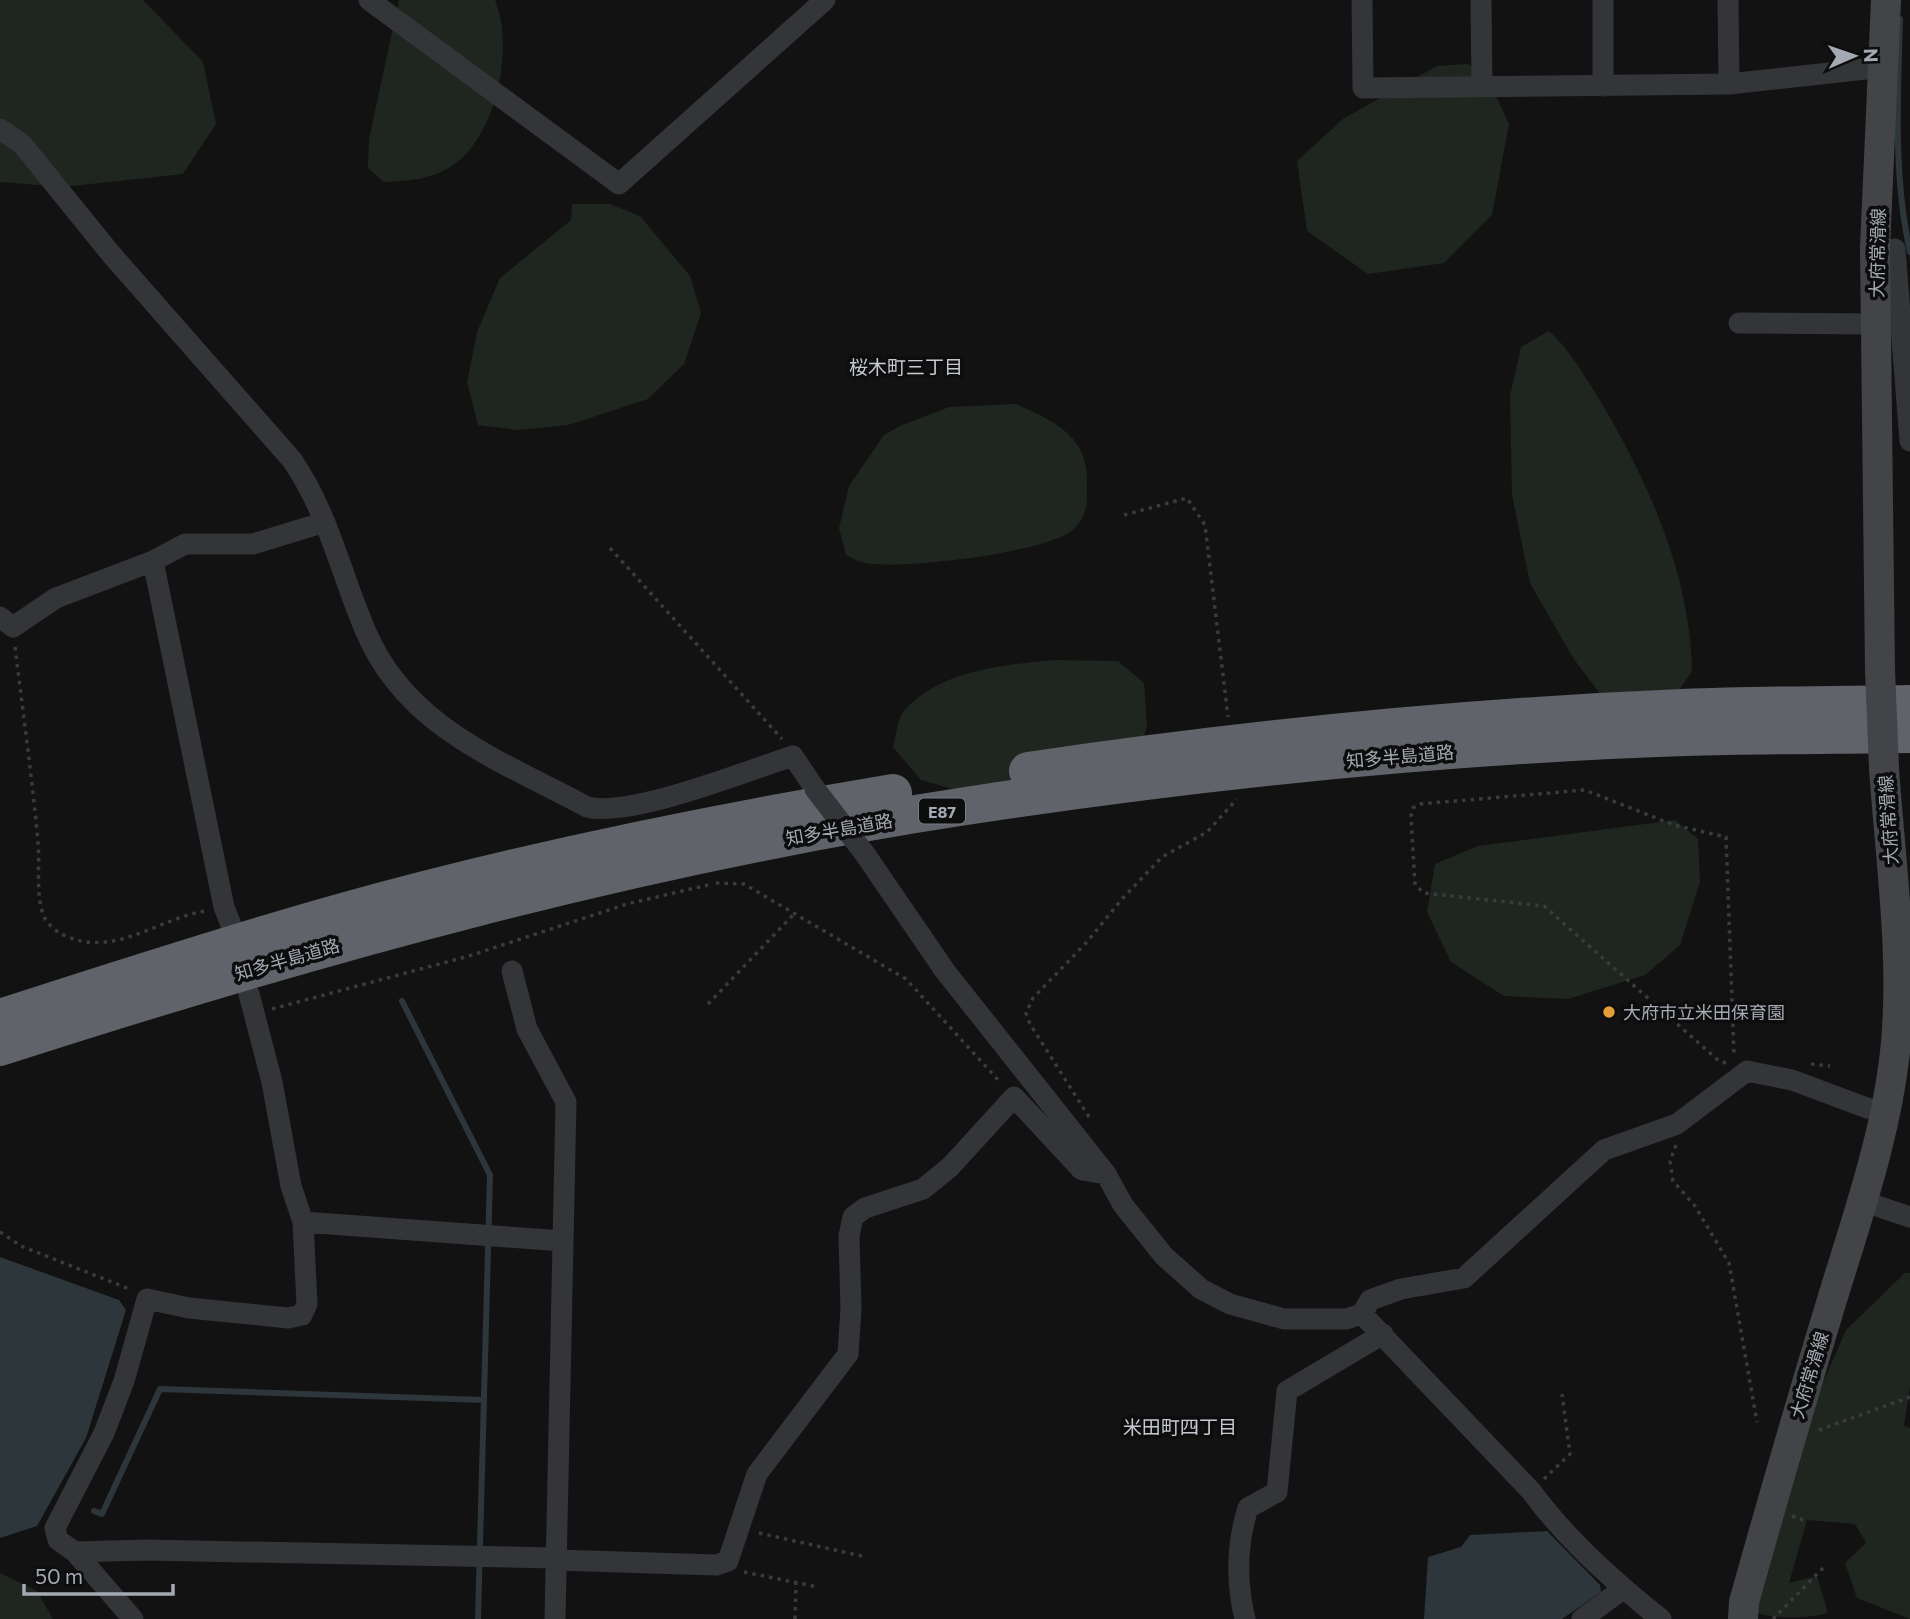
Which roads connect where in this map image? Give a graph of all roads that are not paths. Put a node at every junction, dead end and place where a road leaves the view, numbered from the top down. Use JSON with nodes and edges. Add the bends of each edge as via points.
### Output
{"nodes":[{"id":1,"x":369,"y":0,"type":"edge"},
{"id":2,"x":825,"y":0,"type":"edge"},
{"id":3,"x":1362,"y":0,"type":"edge"},
{"id":4,"x":1481,"y":0,"type":"edge"},
{"id":5,"x":1603,"y":0,"type":"edge"},
{"id":6,"x":1728,"y":0,"type":"edge"},
{"id":7,"x":1886,"y":0,"type":"edge"},
{"id":8,"x":1884,"y":67,"type":"junction"},
{"id":9,"x":1729,"y":84,"type":"junction"},
{"id":10,"x":1603,"y":86,"type":"junction"},
{"id":11,"x":1482,"y":87,"type":"junction"},
{"id":12,"x":0,"y":129,"type":"edge"},
{"id":13,"x":1893,"y":249,"type":"edge"},
{"id":14,"x":1739,"y":323,"type":"dead end"},
{"id":15,"x":1876,"y":324,"type":"junction"},
{"id":16,"x":1910,"y":441,"type":"edge"},
{"id":17,"x":325,"y":522,"type":"junction"},
{"id":18,"x":152,"y":561,"type":"junction"},
{"id":19,"x":6,"y":622,"type":"edge"},
{"id":20,"x":1910,"y":704,"type":"edge"},
{"id":21,"x":1910,"y":734,"type":"edge"},
{"id":22,"x":227,"y":916,"type":"road end"},
{"id":23,"x":512,"y":971,"type":"dead end"},
{"id":24,"x":249,"y":994,"type":"dead end"},
{"id":25,"x":0,"y":1018,"type":"edge"},
{"id":26,"x":0,"y":1047,"type":"edge"},
{"id":27,"x":1886,"y":1111,"type":"junction"},
{"id":28,"x":1106,"y":1174,"type":"junction"},
{"id":29,"x":1862,"y":1201,"type":"junction"},
{"id":30,"x":1910,"y":1217,"type":"edge"},
{"id":31,"x":303,"y":1222,"type":"junction"},
{"id":32,"x":563,"y":1241,"type":"junction"},
{"id":33,"x":1362,"y":1314,"type":"junction"},
{"id":34,"x":1383,"y":1334,"type":"junction"},
{"id":35,"x":75,"y":1552,"type":"junction"},
{"id":36,"x":556,"y":1559,"type":"junction"},
{"id":37,"x":1623,"y":1589,"type":"junction"},
{"id":38,"x":133,"y":1619,"type":"edge"},
{"id":39,"x":555,"y":1619,"type":"edge"},
{"id":40,"x":1245,"y":1619,"type":"edge"},
{"id":41,"x":1582,"y":1619,"type":"edge"},
{"id":42,"x":1661,"y":1619,"type":"edge"},
{"id":43,"x":1743,"y":1619,"type":"edge"}],
"edges":[{"from":1,"to":2,"type":"street","via":[[619,184]]},
{"from":3,"to":11,"type":"street","via":[[1363,88]]},
{"from":4,"to":11,"type":"street"},
{"from":5,"to":10,"type":"street"},
{"from":6,"to":9,"type":"street"},
{"from":7,"to":8,"type":"main road","name":"大府常滑線"},
{"from":8,"to":9,"type":"street"},
{"from":8,"to":13,"type":"main road","name":"大府常滑線"},
{"from":9,"to":10,"type":"street"},
{"from":10,"to":11,"type":"street"},
{"from":12,"to":17,"type":"street","via":[[22,144],[111,254],[292,460]]},
{"from":13,"to":15,"type":"main road","name":"大府常滑線"},
{"from":13,"to":16,"type":"street"},
{"from":14,"to":15,"type":"street"},
{"from":15,"to":27,"type":"main road","name":"大府常滑線","bridge":true,"via":[[1880,670],[1899,986]]},
{"from":17,"to":18,"type":"street","via":[[253,544],[185,544]]},
{"from":17,"to":28,"type":"street","bridge":true,"via":[[366,632],[398,687],[455,737],[587,807],[612,810],[637,805],[793,756],[945,971]]},
{"from":18,"to":19,"type":"street","via":[[56,597]]},
{"from":18,"to":22,"type":"street"},
{"from":20,"to":25,"type":"highway","name":"知多半島道路","number":"E87","via":[[1683,708],[1411,725],[1167,751],[960,782],[760,815],[537,863],[340,913]]},
{"from":21,"to":26,"type":"highway","name":"知多半島道路","number":"E87","via":[[1683,737],[1428,753],[1185,777],[963,807],[544,890],[347,941]]},
{"from":23,"to":32,"type":"street","via":[[527,1029],[566,1102]]},
{"from":24,"to":31,"type":"street"},
{"from":27,"to":29,"type":"main road","name":"大府常滑線"},
{"from":27,"to":33,"type":"street","via":[[1792,1080],[1748,1072],[1673,1125],[1604,1150],[1464,1278],[1401,1289],[1370,1300]]},
{"from":28,"to":33,"type":"street","via":[[1164,1256],[1201,1289],[1230,1304],[1284,1319],[1346,1319]]},
{"from":28,"to":36,"type":"street","via":[[1082,1170],[1014,1097],[950,1167],[923,1189],[865,1208],[853,1217],[848,1354],[757,1475],[728,1561],[716,1565]]},
{"from":29,"to":30,"type":"street"},
{"from":29,"to":43,"type":"main road","name":"大府常滑線","via":[[1791,1433]]},
{"from":31,"to":32,"type":"street"},
{"from":31,"to":35,"type":"street","via":[[307,1304],[302,1315],[288,1318],[147,1299],[104,1433],[55,1528],[58,1540]]},
{"from":32,"to":36,"type":"street"},
{"from":33,"to":34,"type":"street"},
{"from":34,"to":37,"type":"street"},
{"from":34,"to":40,"type":"street","via":[[1287,1391],[1277,1492],[1248,1508],[1239,1537]]},
{"from":35,"to":36,"type":"street"},
{"from":35,"to":38,"type":"street"},
{"from":36,"to":39,"type":"street"},
{"from":37,"to":41,"type":"street"},
{"from":37,"to":42,"type":"street"}]}
